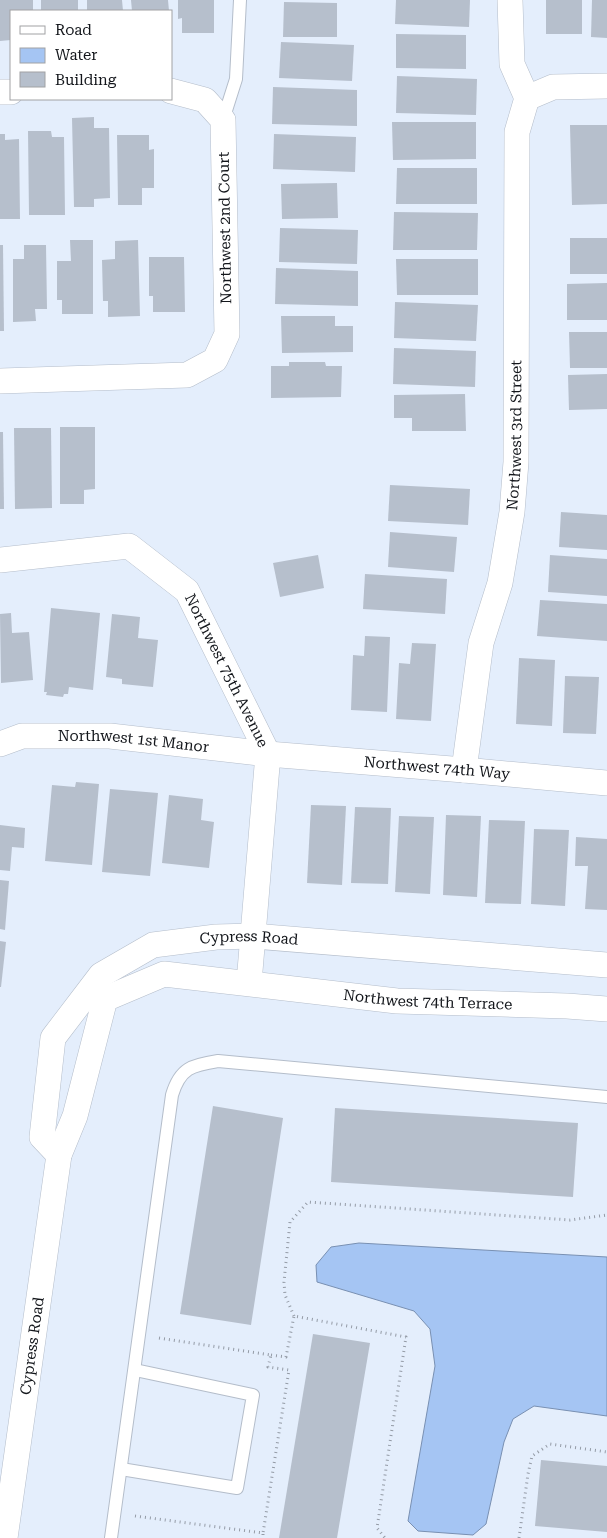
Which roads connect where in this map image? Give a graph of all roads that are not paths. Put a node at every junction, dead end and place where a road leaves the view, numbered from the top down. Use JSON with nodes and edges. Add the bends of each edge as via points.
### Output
{"nodes":[{"id":1,"x":240,"y":0,"type":"edge"},
{"id":2,"x":510,"y":0,"type":"edge"},
{"id":3,"x":607,"y":86,"type":"edge"},
{"id":4,"x":172,"y":91,"type":"edge"},
{"id":5,"x":528,"y":98,"type":"junction"},
{"id":6,"x":223,"y":120,"type":"junction"},
{"id":7,"x":0,"y":381,"type":"edge"},
{"id":8,"x":0,"y":560,"type":"edge"},
{"id":9,"x":0,"y":744,"type":"edge"},
{"id":10,"x":268,"y":754,"type":"junction"},
{"id":11,"x":464,"y":770,"type":"junction"},
{"id":12,"x":607,"y":783,"type":"edge"},
{"id":13,"x":253,"y":936,"type":"junction"},
{"id":14,"x":607,"y":965,"type":"edge"},
{"id":15,"x":249,"y":983,"type":"junction"},
{"id":16,"x":607,"y":1009,"type":"edge"},
{"id":17,"x":607,"y":1097,"type":"edge"},
{"id":18,"x":59,"y":1155,"type":"junction"},
{"id":19,"x":135,"y":1370,"type":"junction"},
{"id":20,"x":121,"y":1469,"type":"junction"},
{"id":21,"x":5,"y":1538,"type":"edge"},
{"id":22,"x":111,"y":1538,"type":"edge"}],
"edges":[{"from":1,"to":6,"type":"lane","via":[[236,79]]},
{"from":2,"to":5,"type":"street","via":[[512,64]]},
{"from":3,"to":5,"type":"street","via":[[553,87]]},
{"from":4,"to":6,"type":"street","via":[[205,100]]},
{"from":5,"to":11,"type":"street","name":"Northwest 3rd Street","via":[[517,132],[516,462],[512,512],[500,583],[480,643]]},
{"from":6,"to":7,"type":"street","name":"Northwest 2nd Court","via":[[227,334],[215,360],[187,375]]},
{"from":8,"to":10,"type":"street","name":"Northwest 75th Avenue","via":[[129,546],[187,591]]},
{"from":9,"to":10,"type":"street","name":"Northwest 1st Manor","via":[[22,736],[110,736]]},
{"from":10,"to":11,"type":"street","name":"Northwest 74th Way"},
{"from":10,"to":13,"type":"street","name":"Northwest 75th Avenue"},
{"from":11,"to":12,"type":"street","name":"Northwest 74th Way"},
{"from":13,"to":14,"type":"street","name":"Cypress Road"},
{"from":13,"to":15,"type":"street","name":"Northwest 75th Avenue"},
{"from":13,"to":18,"type":"street","name":"Cypress Road","via":[[153,945],[101,975],[53,1038],[42,1137]]},
{"from":15,"to":16,"type":"street","name":"Northwest 74th Terrace","via":[[397,1001]]},
{"from":15,"to":18,"type":"street","name":"Cypress Road","via":[[164,974],[105,999],[75,1116]]},
{"from":17,"to":19,"type":"lane","via":[[218,1061],[199,1064],[185,1071],[176,1080],[172,1095]]},
{"from":18,"to":21,"type":"street","name":"Cypress Road"},
{"from":19,"to":20,"type":"lane"},
{"from":19,"to":20,"type":"lane","via":[[253,1395],[237,1488]]},
{"from":20,"to":22,"type":"lane"}]}
